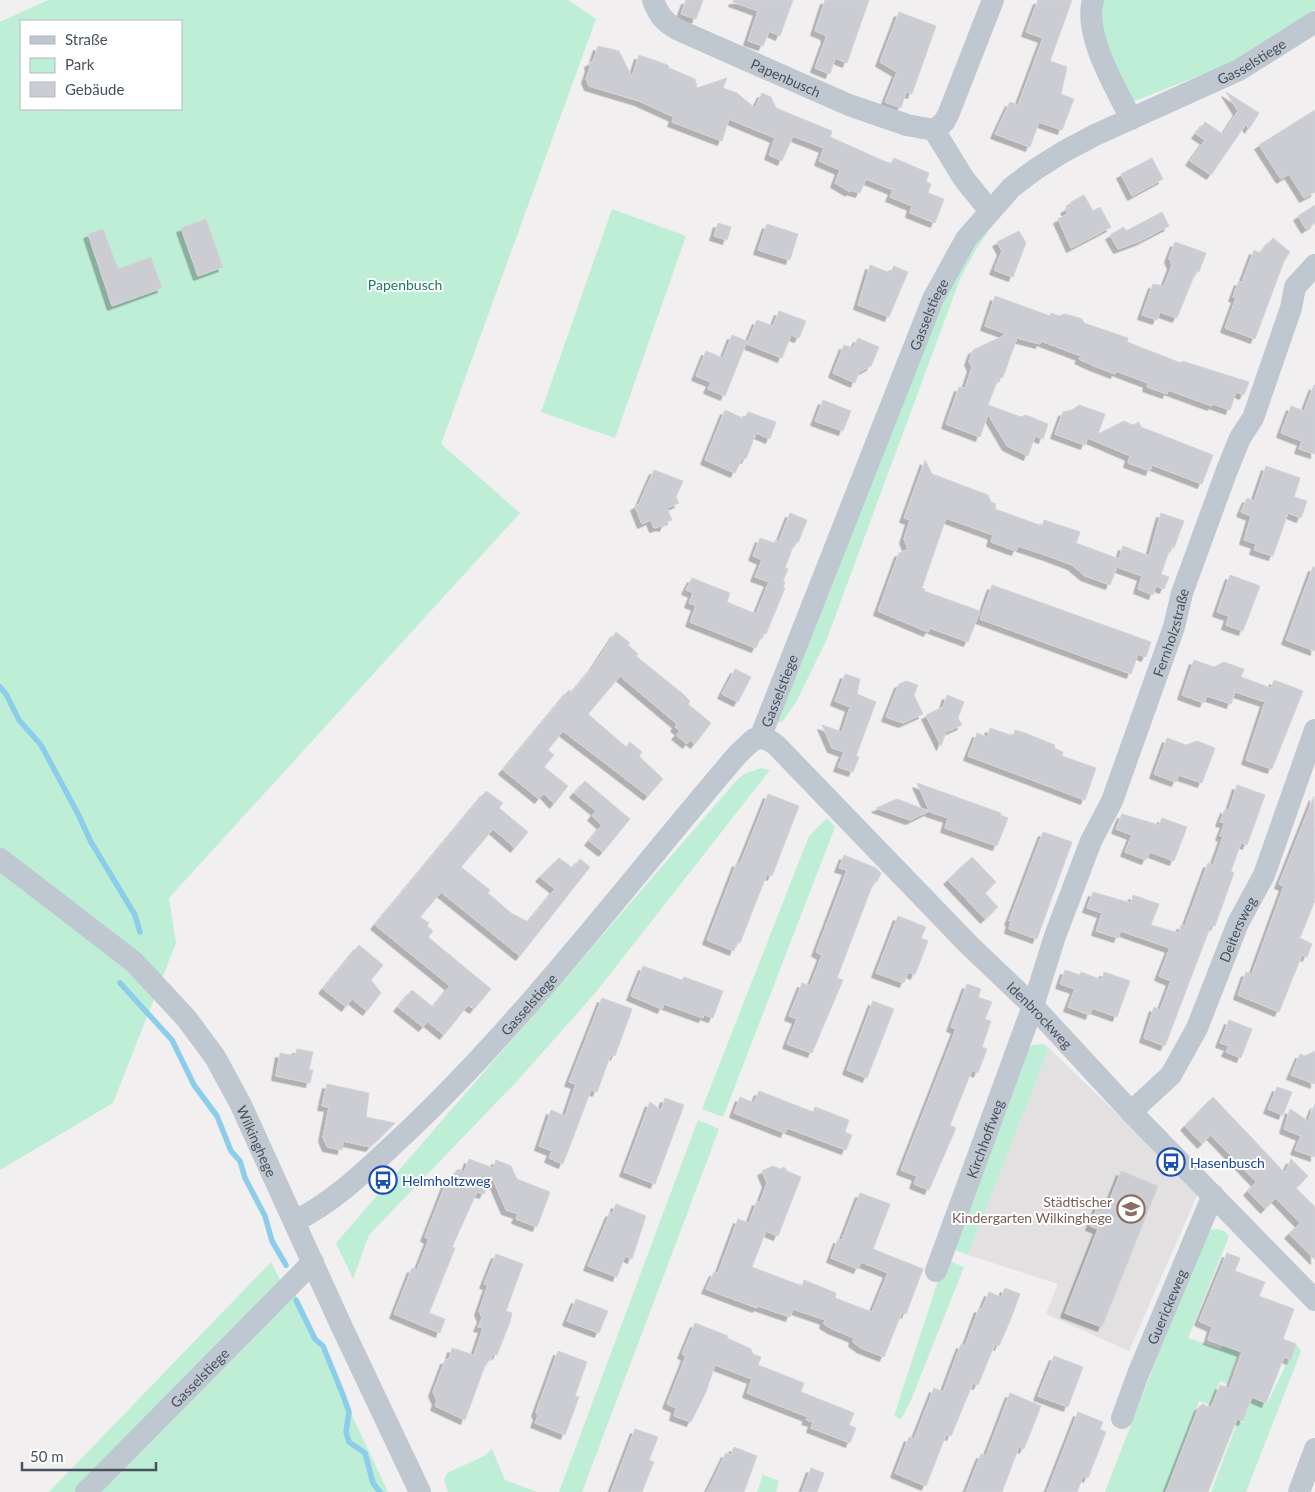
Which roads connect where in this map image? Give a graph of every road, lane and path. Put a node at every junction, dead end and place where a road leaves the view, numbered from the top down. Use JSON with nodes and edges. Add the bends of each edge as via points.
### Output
{"nodes":[{"id":1,"x":653,"y":0,"type":"edge"},
{"id":2,"x":992,"y":0,"type":"edge"},
{"id":3,"x":1093,"y":0,"type":"edge"},
{"id":4,"x":1315,"y":22,"type":"edge"},
{"id":5,"x":1131,"y":119,"type":"junction"},
{"id":6,"x":934,"y":130,"type":"junction"},
{"id":7,"x":990,"y":211,"type":"junction"},
{"id":8,"x":1315,"y":265,"type":"edge"},
{"id":9,"x":1315,"y":730,"type":"edge"},
{"id":10,"x":760,"y":738,"type":"junction"},
{"id":11,"x":0,"y":860,"type":"edge"},
{"id":12,"x":1033,"y":1006,"type":"junction"},
{"id":13,"x":1131,"y":1112,"type":"junction"},
{"id":14,"x":1213,"y":1195,"type":"junction"},
{"id":15,"x":295,"y":1220,"type":"junction"},
{"id":16,"x":313,"y":1262,"type":"junction"},
{"id":17,"x":936,"y":1271,"type":"dead end"},
{"id":18,"x":1315,"y":1300,"type":"edge"},
{"id":19,"x":1122,"y":1418,"type":"dead end"},
{"id":20,"x":1315,"y":1449,"type":"edge"},
{"id":21,"x":86,"y":1492,"type":"edge"},
{"id":22,"x":420,"y":1492,"type":"edge"},
{"id":23,"x":1298,"y":1492,"type":"edge"}],
"edges":[{"from":1,"to":6,"type":"street","name":"Papenbusch","via":[[666,22],[716,48],[849,104],[906,125]]},
{"from":2,"to":6,"type":"street","via":[[948,115]]},
{"from":3,"to":5,"type":"street","via":[[1094,36]]},
{"from":4,"to":5,"type":"street","name":"Gasselstiege","via":[[1239,70]]},
{"from":5,"to":7,"type":"street","name":"Gasselstiege","via":[[1063,152],[1012,187]]},
{"from":6,"to":7,"type":"street","via":[[964,179]]},
{"from":7,"to":10,"type":"street","name":"Gasselstiege","via":[[966,238],[933,299]]},
{"from":8,"to":12,"type":"street","name":"Fernholzstraße","via":[[1295,287],[1291,308],[1253,418],[1240,438],[1227,470],[1112,801],[1091,841]]},
{"from":9,"to":13,"type":"street","name":"Deitersweg","via":[[1264,874],[1238,923],[1194,1034],[1171,1075]]},
{"from":10,"to":12,"type":"street","name":"Idenbrockweg","via":[[776,745],[969,945]]},
{"from":10,"to":15,"type":"street","name":"Gasselstiege","via":[[754,739],[738,754],[550,979],[477,1061],[364,1172],[334,1197]]},
{"from":11,"to":15,"type":"street","name":"Wilkinghege","via":[[115,946],[157,985],[186,1018],[226,1076]]},
{"from":12,"to":13,"type":"street","name":"Idenbrockweg"},
{"from":12,"to":17,"type":"street","name":"Kirchhoffweg"},
{"from":13,"to":14,"type":"street","name":"Idenbrockweg"},
{"from":14,"to":18,"type":"street","name":"Idenbrockweg"},
{"from":14,"to":19,"type":"street","name":"Guerickeweg"},
{"from":15,"to":16,"type":"street","name":"Wilkinghege"},
{"from":16,"to":21,"type":"street","name":"Gasselstiege"},
{"from":16,"to":22,"type":"street","name":"Wilkinghege"},
{"from":20,"to":23,"type":"street"}]}
